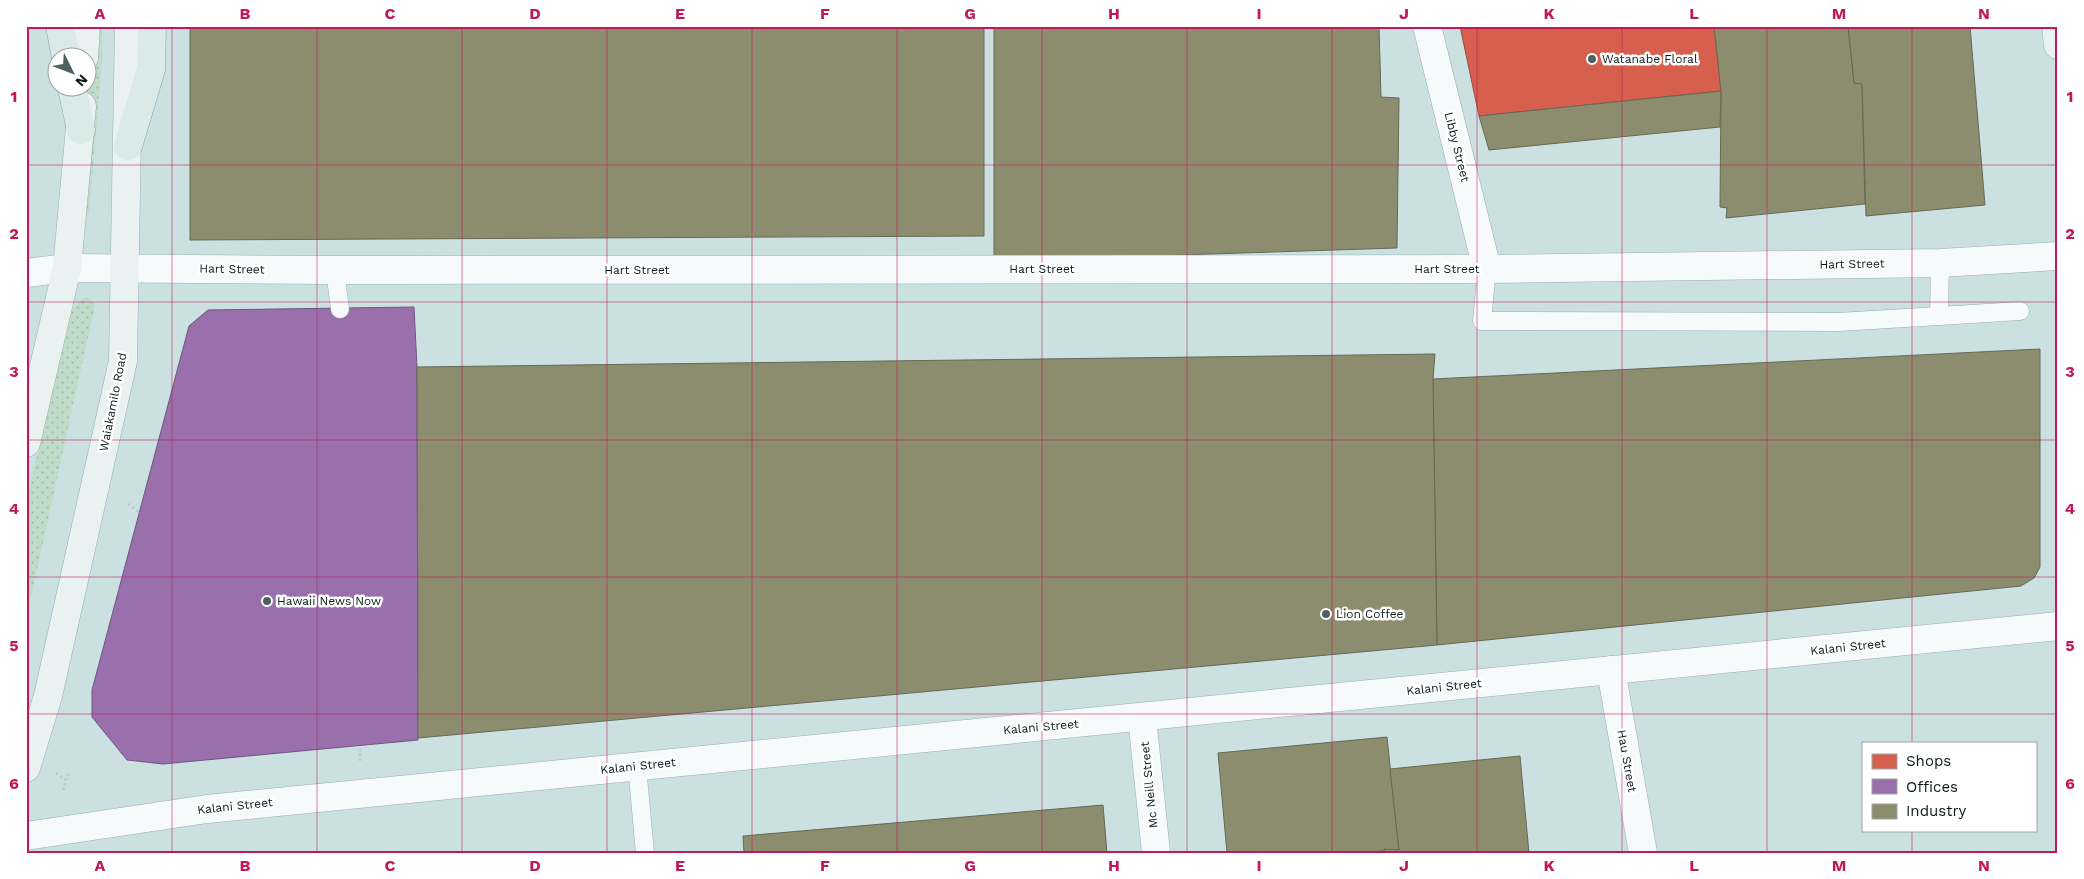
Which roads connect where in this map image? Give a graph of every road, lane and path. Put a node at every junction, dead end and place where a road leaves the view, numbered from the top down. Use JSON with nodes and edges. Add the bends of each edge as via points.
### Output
{"nodes":[{"id":1,"x":60,"y":26,"type":"edge"},
{"id":2,"x":86,"y":26,"type":"edge"},
{"id":3,"x":129,"y":26,"type":"edge"},
{"id":4,"x":152,"y":26,"type":"edge"},
{"id":5,"x":1427,"y":26,"type":"edge"},
{"id":6,"x":2056,"y":26,"type":"edge"},
{"id":7,"x":2058,"y":45,"type":"edge"},
{"id":8,"x":64,"y":48,"type":"edge"},
{"id":9,"x":85,"y":48,"type":"edge"},
{"id":10,"x":74,"y":98,"type":"edge"},
{"id":11,"x":83,"y":98,"type":"edge"},
{"id":12,"x":81,"y":130,"type":"junction"},
{"id":13,"x":128,"y":146,"type":"junction"},
{"id":14,"x":2058,"y":256,"type":"edge"},
{"id":15,"x":1940,"y":263,"type":"junction"},
{"id":16,"x":67,"y":268,"type":"junction"},
{"id":17,"x":126,"y":269,"type":"junction"},
{"id":18,"x":1487,"y":269,"type":"junction"},
{"id":19,"x":335,"y":270,"type":"junction"},
{"id":20,"x":26,"y":273,"type":"edge"},
{"id":21,"x":340,"y":309,"type":"dead end"},
{"id":22,"x":2020,"y":311,"type":"dead end"},
{"id":23,"x":1939,"y":316,"type":"junction"},
{"id":24,"x":26,"y":442,"type":"edge"},
{"id":25,"x":128,"y":504,"type":"dead end"},
{"id":26,"x":140,"y":513,"type":"dead end"},
{"id":27,"x":2058,"y":626,"type":"edge"},
{"id":28,"x":1611,"y":670,"type":"junction"},
{"id":29,"x":1142,"y":717,"type":"junction"},
{"id":30,"x":360,"y":746,"type":"dead end"},
{"id":31,"x":360,"y":761,"type":"dead end"},
{"id":32,"x":636,"y":766,"type":"junction"},
{"id":33,"x":26,"y":768,"type":"edge"},
{"id":34,"x":56,"y":773,"type":"dead end"},
{"id":35,"x":68,"y":774,"type":"dead end"},
{"id":36,"x":66,"y":780,"type":"junction"},
{"id":37,"x":63,"y":790,"type":"dead end"},
{"id":38,"x":26,"y":836,"type":"edge"},
{"id":39,"x":645,"y":853,"type":"edge"},
{"id":40,"x":1156,"y":853,"type":"edge"},
{"id":41,"x":1643,"y":853,"type":"edge"}],
"edges":[{"from":1,"to":8,"type":"main road"},
{"from":2,"to":9,"type":"main road"},
{"from":3,"to":13,"type":"main road","name":"Waiakamilo Road"},
{"from":4,"to":13,"type":"main road","via":[[151,69]]},
{"from":5,"to":18,"type":"street","name":"Libby Street"},
{"from":6,"to":7,"type":"main road"},
{"from":10,"to":12,"type":"main road"},
{"from":11,"to":12,"type":"main road"},
{"from":12,"to":16,"type":"main road"},
{"from":13,"to":17,"type":"main road","name":"Waiakamilo Road"},
{"from":14,"to":15,"type":"street","name":"Hart Street"},
{"from":15,"to":18,"type":"street","name":"Hart Street"},
{"from":15,"to":23,"type":"lane"},
{"from":16,"to":17,"type":"street","name":"Hart Street"},
{"from":16,"to":20,"type":"street","name":"Hart Street"},
{"from":16,"to":24,"type":"main road"},
{"from":17,"to":19,"type":"street","name":"Hart Street"},
{"from":17,"to":33,"type":"main road","name":"Waiakamilo Road","via":[[123,361],[48,696]]},
{"from":18,"to":19,"type":"street","name":"Hart Street"},
{"from":18,"to":23,"type":"lane","via":[[1482,322],[1838,322]]},
{"from":19,"to":21,"type":"lane"},
{"from":22,"to":23,"type":"lane"},
{"from":25,"to":26,"type":"path"},
{"from":27,"to":28,"type":"street","name":"Kalani Street"},
{"from":28,"to":29,"type":"street","name":"Kalani Street"},
{"from":28,"to":41,"type":"street","name":"Hau Street"},
{"from":29,"to":32,"type":"street","name":"Kalani Street"},
{"from":29,"to":40,"type":"street","name":"Mc Neill Street"},
{"from":30,"to":31,"type":"path"},
{"from":32,"to":38,"type":"street","name":"Kalani Street","via":[[207,809]]},
{"from":32,"to":39,"type":"lane"},
{"from":34,"to":36,"type":"path"},
{"from":35,"to":36,"type":"path"},
{"from":36,"to":37,"type":"path"}]}
